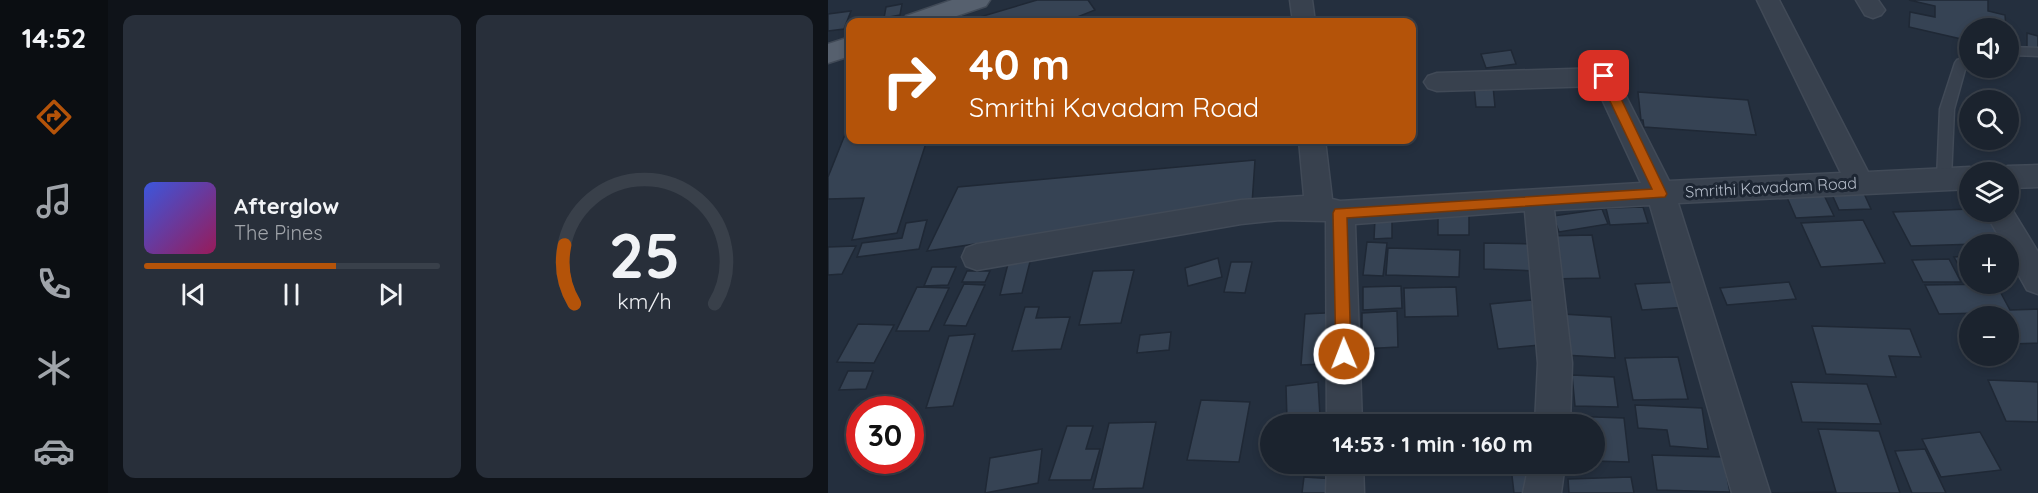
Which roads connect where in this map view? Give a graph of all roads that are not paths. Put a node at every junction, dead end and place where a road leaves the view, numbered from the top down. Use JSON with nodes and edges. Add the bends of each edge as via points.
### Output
{"nodes":[{"id":1,"x":977,"y":0,"type":"edge"},
{"id":2,"x":1301,"y":0,"type":"edge"},
{"id":3,"x":1767,"y":0,"type":"edge"},
{"id":4,"x":926,"y":18,"type":"edge"},
{"id":5,"x":1303,"y":18,"type":"edge"},
{"id":6,"x":846,"y":47,"type":"edge"},
{"id":7,"x":2019,"y":51,"type":"edge"},
{"id":8,"x":2038,"y":52,"type":"edge"},
{"id":9,"x":828,"y":54,"type":"edge"},
{"id":10,"x":1959,"y":70,"type":"edge"},
{"id":11,"x":1437,"y":82,"type":"dead end"},
{"id":12,"x":1313,"y":144,"type":"edge"},
{"id":13,"x":2038,"y":176,"type":"edge"},
{"id":14,"x":2019,"y":177,"type":"edge"},
{"id":15,"x":1957,"y":179,"type":"edge"},
{"id":16,"x":1859,"y":182,"type":"junction"},
{"id":17,"x":1661,"y":194,"type":"junction"},
{"id":18,"x":1538,"y":199,"type":"junction"},
{"id":19,"x":1329,"y":210,"type":"junction"},
{"id":20,"x":2006,"y":222,"type":"edge"},
{"id":21,"x":977,"y":257,"type":"dead end"},
{"id":22,"x":2038,"y":281,"type":"edge"},
{"id":23,"x":1344,"y":414,"type":"edge"},
{"id":24,"x":1553,"y":414,"type":"edge"},
{"id":25,"x":1345,"y":474,"type":"edge"},
{"id":26,"x":1545,"y":474,"type":"edge"},
{"id":27,"x":1345,"y":493,"type":"edge"},
{"id":28,"x":1542,"y":493,"type":"edge"},
{"id":29,"x":1751,"y":493,"type":"edge"}],
"edges":[{"from":1,"to":4,"type":"main road"},
{"from":2,"to":5,"type":"street"},
{"from":3,"to":16,"type":"street"},
{"from":6,"to":9,"type":"main road"},
{"from":7,"to":8,"type":"lane"},
{"from":10,"to":15,"type":"lane","via":[[1947,109]]},
{"from":11,"to":17,"type":"street","via":[[1604,76]]},
{"from":12,"to":19,"type":"street"},
{"from":13,"to":14,"type":"street"},
{"from":15,"to":16,"type":"street","name":"Smrithi Kavadam Road"},
{"from":16,"to":17,"type":"street","name":"Smrithi Kavadam Road"},
{"from":17,"to":18,"type":"street","name":"Smrithi Kavadam Road"},
{"from":17,"to":29,"type":"street"},
{"from":18,"to":19,"type":"street","name":"Smrithi Kavadam Road"},
{"from":18,"to":24,"type":"street","via":[[1555,363]]},
{"from":19,"to":21,"type":"street","name":"Smrithi Kavadam Road","via":[[1280,208],[1241,212]]},
{"from":19,"to":23,"type":"street"},
{"from":20,"to":22,"type":"street"},
{"from":25,"to":27,"type":"street"},
{"from":26,"to":28,"type":"street"}]}
